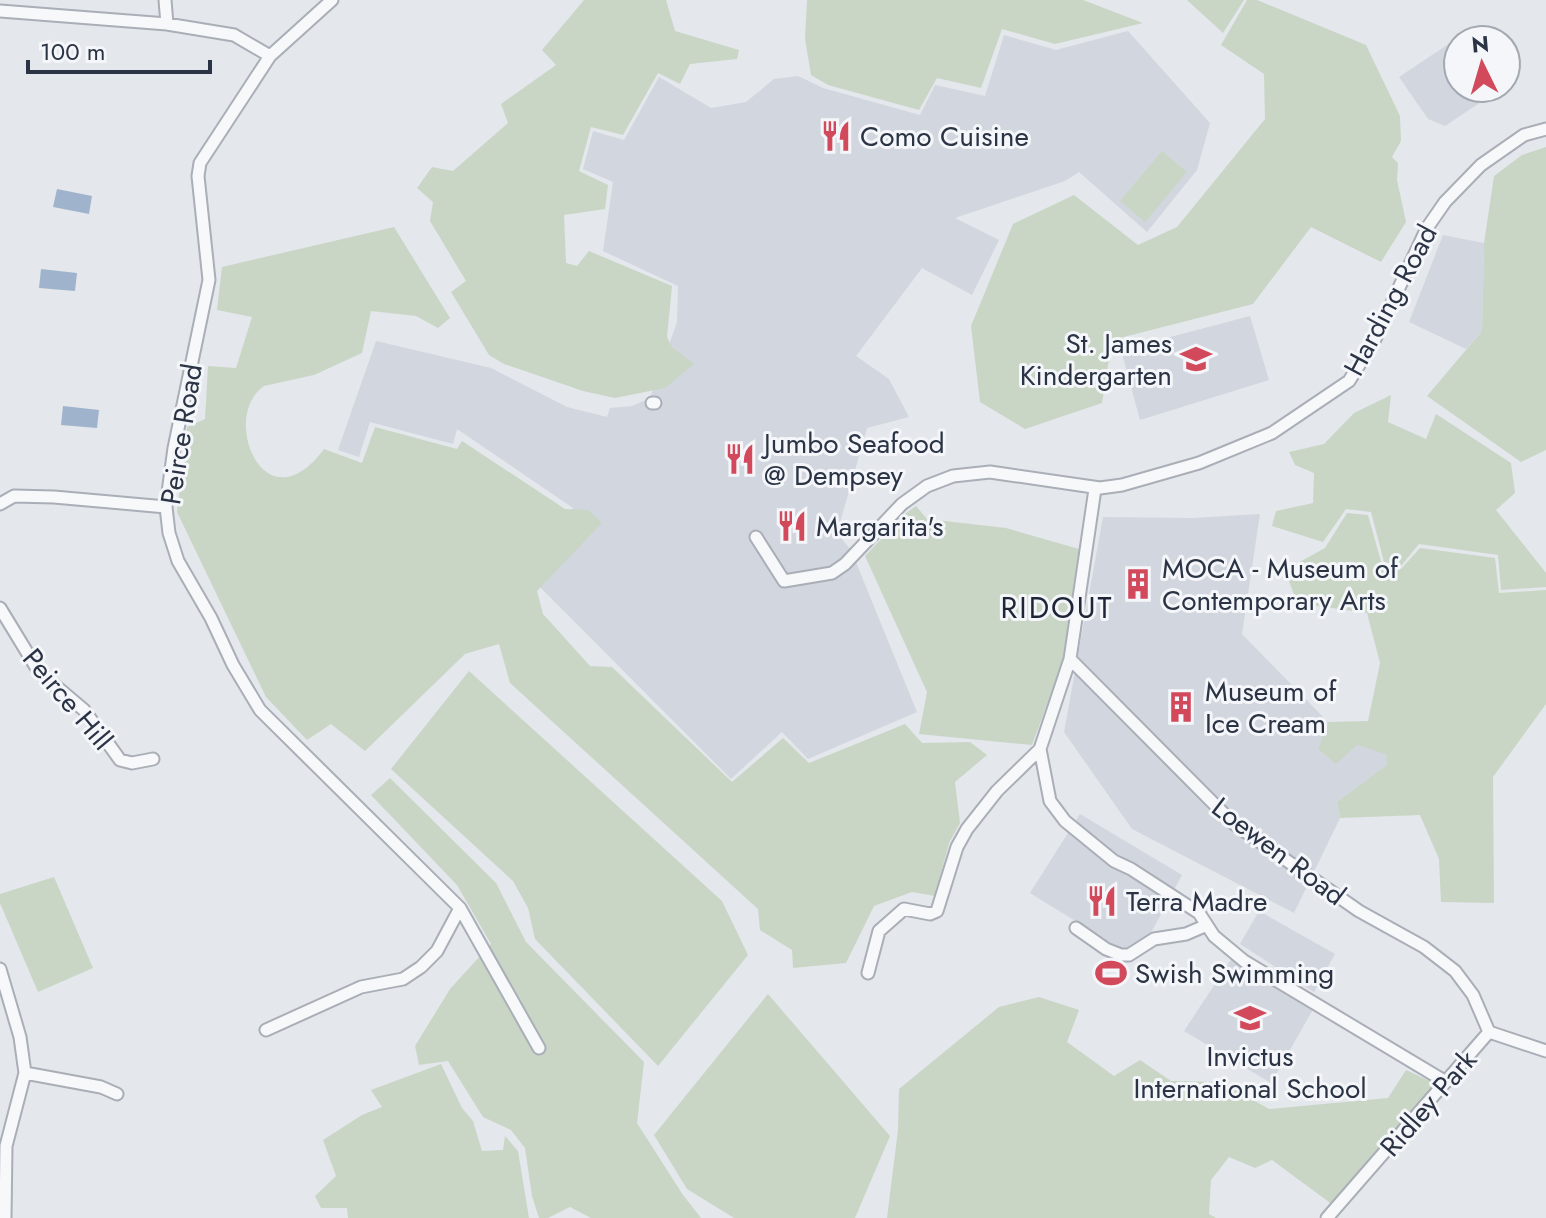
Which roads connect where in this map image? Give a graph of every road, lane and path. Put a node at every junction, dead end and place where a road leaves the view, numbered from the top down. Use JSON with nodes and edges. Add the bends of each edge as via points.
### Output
{"nodes":[{"id":1,"x":165,"y":0,"type":"edge"},
{"id":2,"x":332,"y":0,"type":"edge"},
{"id":3,"x":0,"y":11,"type":"edge"},
{"id":4,"x":167,"y":24,"type":"junction"},
{"id":5,"x":270,"y":56,"type":"junction"},
{"id":6,"x":1546,"y":129,"type":"edge"},
{"id":7,"x":1095,"y":489,"type":"junction"},
{"id":8,"x":0,"y":504,"type":"edge"},
{"id":9,"x":166,"y":507,"type":"junction"},
{"id":10,"x":756,"y":537,"type":"dead end"},
{"id":11,"x":0,"y":608,"type":"edge"},
{"id":12,"x":1070,"y":659,"type":"junction"},
{"id":13,"x":1040,"y":749,"type":"junction"},
{"id":14,"x":153,"y":759,"type":"dead end"},
{"id":15,"x":460,"y":908,"type":"junction"},
{"id":16,"x":1207,"y":925,"type":"junction"},
{"id":17,"x":1076,"y":928,"type":"dead end"},
{"id":18,"x":0,"y":969,"type":"edge"},
{"id":19,"x":868,"y":973,"type":"dead end"},
{"id":20,"x":266,"y":1030,"type":"dead end"},
{"id":21,"x":1489,"y":1032,"type":"junction"},
{"id":22,"x":539,"y":1048,"type":"dead end"},
{"id":23,"x":1546,"y":1051,"type":"edge"},
{"id":24,"x":25,"y":1073,"type":"junction"},
{"id":25,"x":1446,"y":1082,"type":"junction"},
{"id":26,"x":117,"y":1094,"type":"dead end"},
{"id":27,"x":3,"y":1145,"type":"edge"},
{"id":28,"x":5,"y":1218,"type":"edge"},
{"id":29,"x":1327,"y":1218,"type":"edge"}],
"edges":[{"from":1,"to":4,"type":"street"},
{"from":2,"to":5,"type":"street","name":"Peirce Road"},
{"from":3,"to":4,"type":"street"},
{"from":4,"to":5,"type":"street","via":[[234,35]]},
{"from":5,"to":9,"type":"street","name":"Peirce Road","via":[[200,163],[209,280]]},
{"from":6,"to":7,"type":"street","name":"Harding Road","via":[[1524,135],[1481,165],[1445,202],[1427,228],[1375,339],[1343,386],[1272,433],[1199,463]]},
{"from":7,"to":10,"type":"street","name":"Harding Road","via":[[990,472],[953,476],[902,504],[832,573],[784,581]]},
{"from":7,"to":12,"type":"street"},
{"from":8,"to":9,"type":"street","via":[[14,496]]},
{"from":9,"to":15,"type":"street","name":"Peirce Road","via":[[178,561],[260,710]]},
{"from":11,"to":14,"type":"street","name":"Peirce Hill","via":[[39,672],[84,710],[120,760]]},
{"from":12,"to":13,"type":"street"},
{"from":12,"to":21,"type":"street","name":"Loewen Road","via":[[1233,823],[1455,971],[1473,995]]},
{"from":13,"to":16,"type":"street","via":[[1050,801],[1065,821],[1114,861],[1199,913]]},
{"from":13,"to":19,"type":"street","via":[[967,829],[937,911],[904,909],[879,931]]},
{"from":15,"to":20,"type":"street","via":[[437,951],[403,979],[361,987]]},
{"from":15,"to":22,"type":"street","name":"Peirce Road"},
{"from":16,"to":17,"type":"street","via":[[1154,939],[1129,955],[1106,949]]},
{"from":16,"to":25,"type":"street","via":[[1244,961]]},
{"from":18,"to":24,"type":"street"},
{"from":21,"to":23,"type":"street","name":"Ridley Park"},
{"from":21,"to":25,"type":"street","name":"Ridley Park"},
{"from":24,"to":26,"type":"street"},
{"from":24,"to":27,"type":"street"},
{"from":25,"to":29,"type":"street","name":"Ridley Park"},
{"from":27,"to":28,"type":"street"}]}
